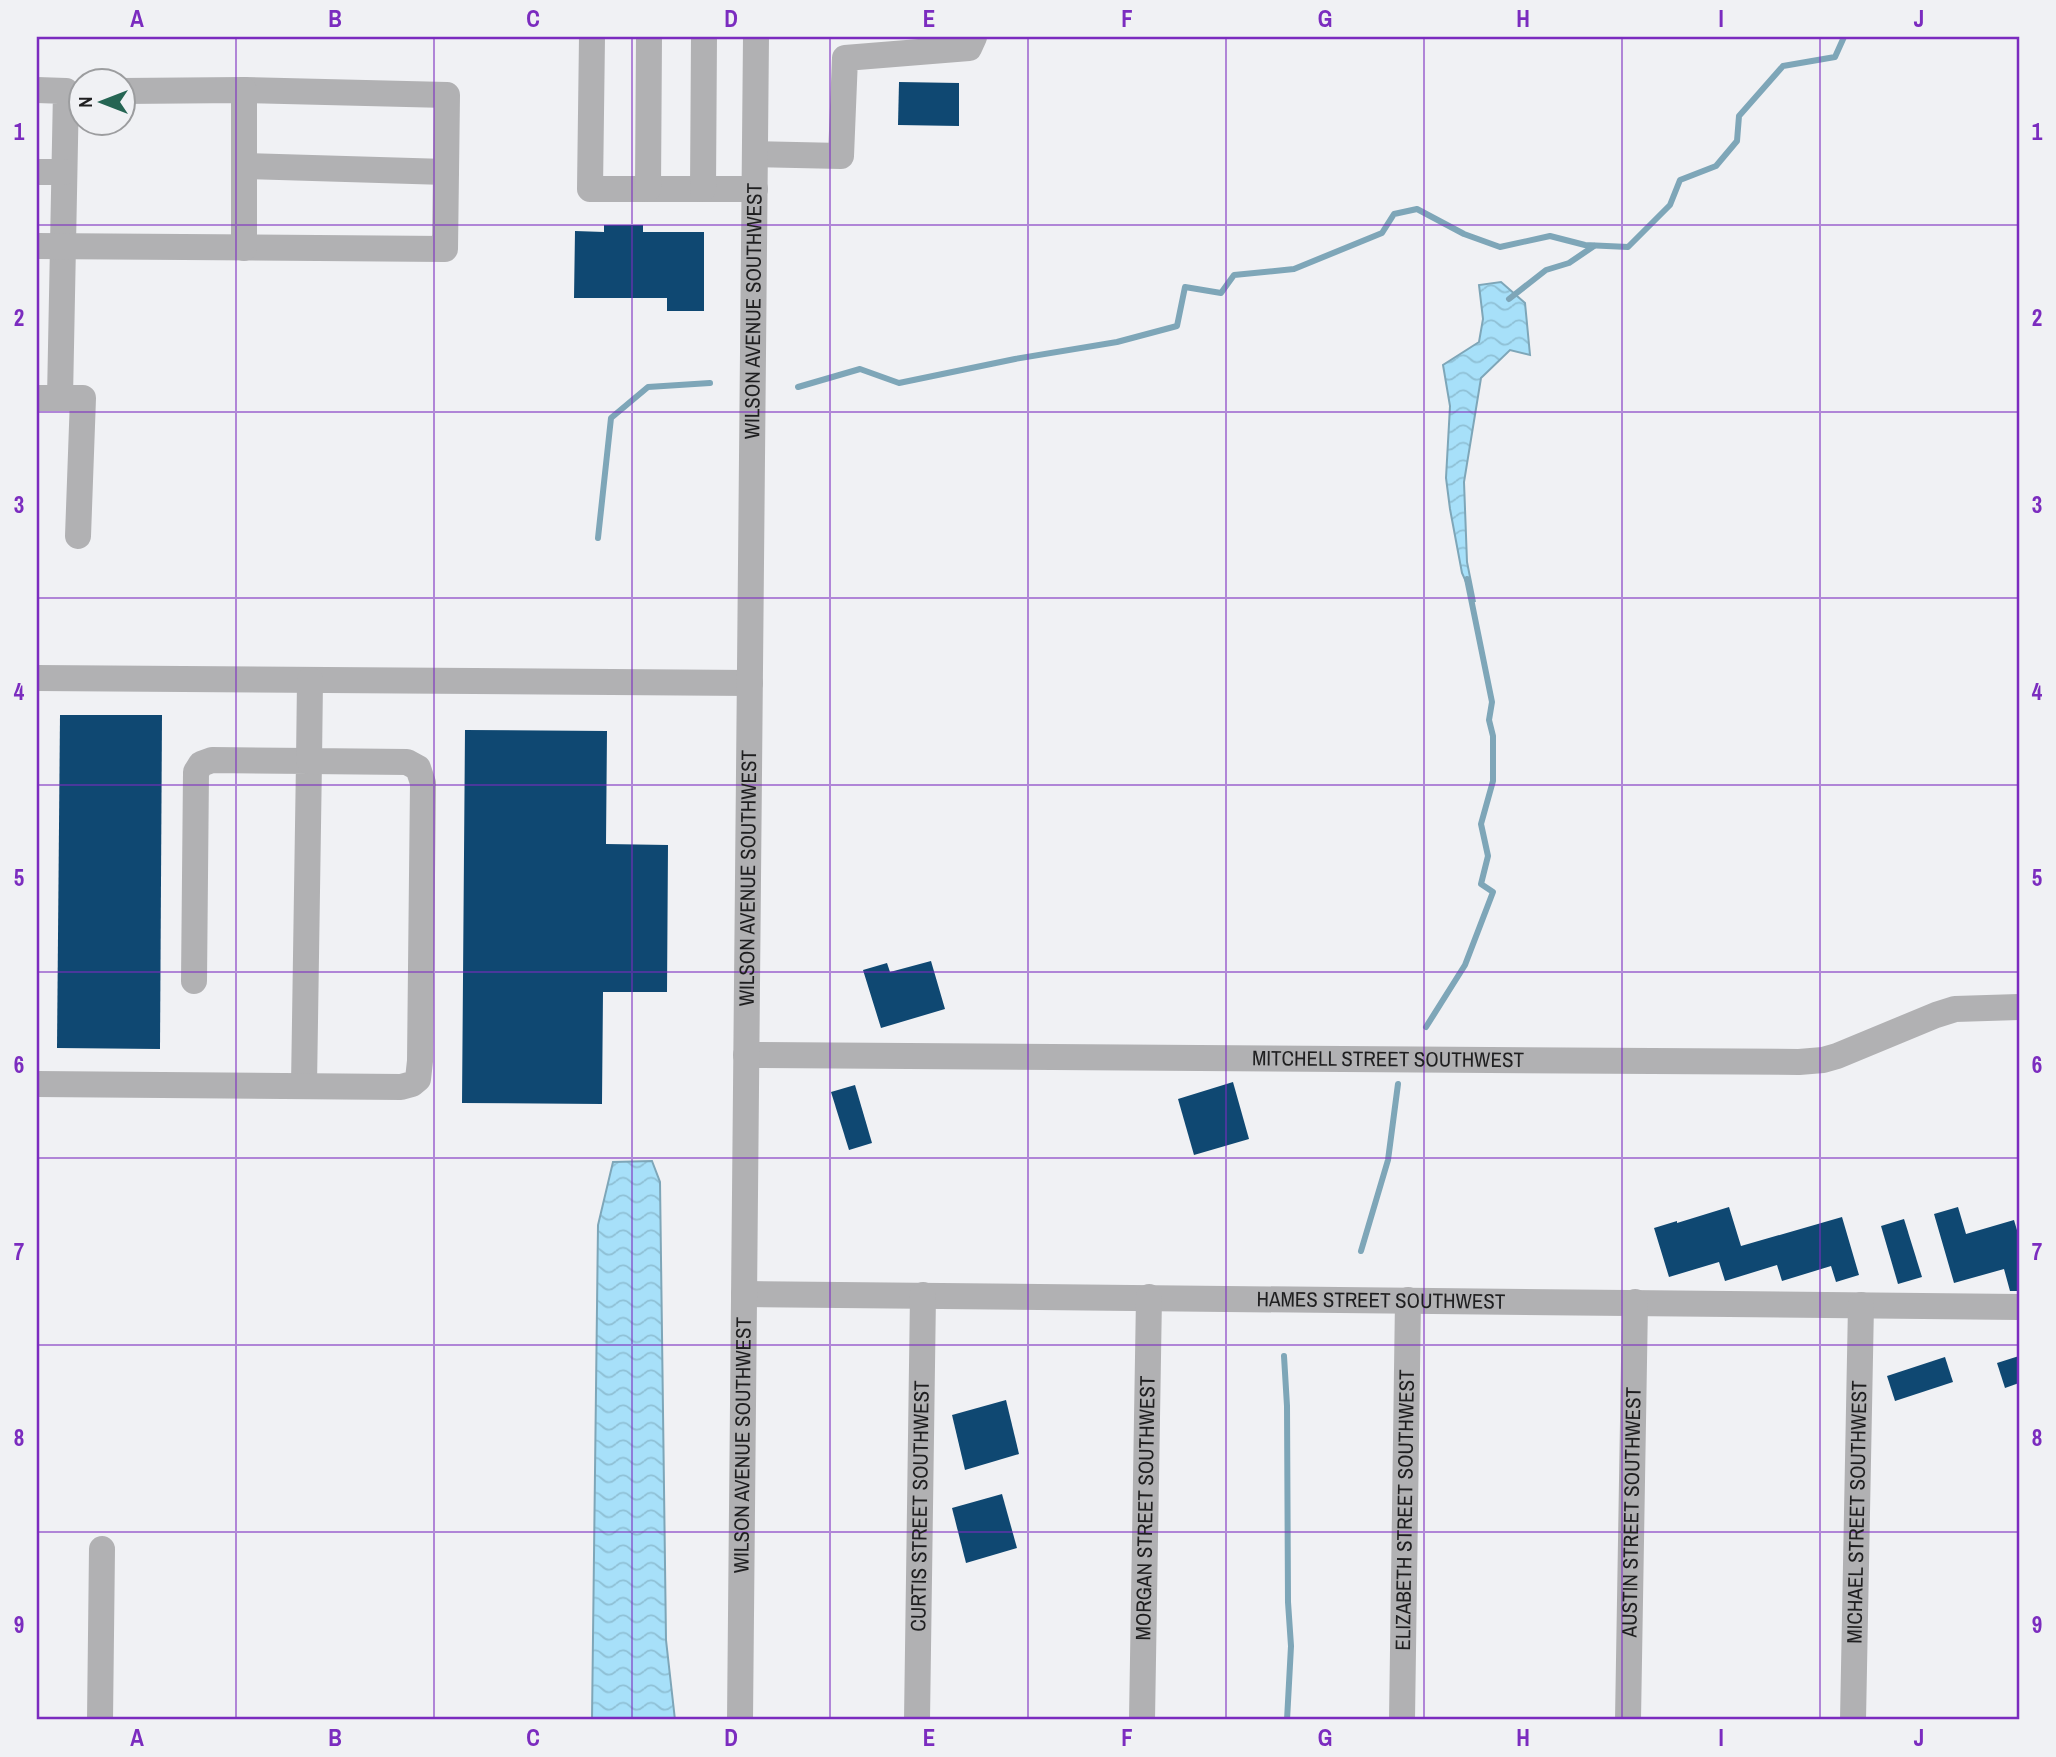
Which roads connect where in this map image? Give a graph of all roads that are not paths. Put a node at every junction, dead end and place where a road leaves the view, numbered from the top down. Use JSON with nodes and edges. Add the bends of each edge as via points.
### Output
{"nodes":[{"id":1,"x":592,"y":37,"type":"edge"},
{"id":2,"x":649,"y":37,"type":"edge"},
{"id":3,"x":704,"y":37,"type":"edge"},
{"id":4,"x":756,"y":37,"type":"edge"},
{"id":5,"x":974,"y":37,"type":"edge"},
{"id":6,"x":37,"y":90,"type":"edge"},
{"id":7,"x":244,"y":90,"type":"junction"},
{"id":8,"x":66,"y":91,"type":"edge"},
{"id":9,"x":136,"y":91,"type":"edge"},
{"id":10,"x":68,"y":136,"type":"edge"},
{"id":11,"x":755,"y":154,"type":"junction"},
{"id":12,"x":244,"y":166,"type":"junction"},
{"id":13,"x":37,"y":172,"type":"edge"},
{"id":14,"x":64,"y":172,"type":"junction"},
{"id":15,"x":446,"y":172,"type":"junction"},
{"id":16,"x":648,"y":189,"type":"junction"},
{"id":17,"x":703,"y":189,"type":"junction"},
{"id":18,"x":755,"y":189,"type":"junction"},
{"id":19,"x":50,"y":246,"type":"edge"},
{"id":20,"x":244,"y":248,"type":"junction"},
{"id":21,"x":60,"y":398,"type":"edge"},
{"id":22,"x":78,"y":536,"type":"dead end"},
{"id":23,"x":37,"y":678,"type":"edge"},
{"id":24,"x":310,"y":680,"type":"junction"},
{"id":25,"x":750,"y":683,"type":"junction"},
{"id":26,"x":309,"y":761,"type":"junction"},
{"id":27,"x":194,"y":981,"type":"dead end"},
{"id":28,"x":2019,"y":1007,"type":"edge"},
{"id":29,"x":746,"y":1055,"type":"junction"},
{"id":30,"x":37,"y":1084,"type":"edge"},
{"id":31,"x":304,"y":1086,"type":"junction"},
{"id":32,"x":744,"y":1293,"type":"junction"},
{"id":33,"x":923,"y":1294,"type":"junction"},
{"id":34,"x":1149,"y":1297,"type":"junction"},
{"id":35,"x":1408,"y":1300,"type":"junction"},
{"id":36,"x":1634,"y":1302,"type":"junction"},
{"id":37,"x":1861,"y":1305,"type":"junction"},
{"id":38,"x":2019,"y":1307,"type":"edge"},
{"id":39,"x":102,"y":1549,"type":"dead end"},
{"id":40,"x":100,"y":1720,"type":"edge"},
{"id":41,"x":740,"y":1720,"type":"edge"},
{"id":42,"x":916,"y":1720,"type":"edge"},
{"id":43,"x":1142,"y":1720,"type":"edge"},
{"id":44,"x":1402,"y":1720,"type":"edge"},
{"id":45,"x":1628,"y":1720,"type":"edge"},
{"id":46,"x":1853,"y":1720,"type":"edge"}],
"edges":[{"from":1,"to":16,"type":"street","via":[[590,189]]},
{"from":2,"to":16,"type":"street"},
{"from":3,"to":17,"type":"street"},
{"from":4,"to":11,"type":"street","name":"WILSON AVENUE SOUTHWEST"},
{"from":5,"to":11,"type":"street","via":[[969,48],[845,58],[841,156]]},
{"from":6,"to":8,"type":"street"},
{"from":7,"to":9,"type":"street"},
{"from":7,"to":12,"type":"street"},
{"from":7,"to":15,"type":"street","via":[[447,95]]},
{"from":10,"to":14,"type":"street"},
{"from":11,"to":18,"type":"street","name":"WILSON AVENUE SOUTHWEST"},
{"from":12,"to":15,"type":"street"},
{"from":12,"to":20,"type":"street"},
{"from":13,"to":14,"type":"street"},
{"from":14,"to":19,"type":"street"},
{"from":15,"to":20,"type":"street","via":[[445,249]]},
{"from":16,"to":17,"type":"street"},
{"from":17,"to":18,"type":"street"},
{"from":18,"to":25,"type":"street","name":"WILSON AVENUE SOUTHWEST"},
{"from":19,"to":20,"type":"street"},
{"from":19,"to":21,"type":"street"},
{"from":21,"to":22,"type":"street"},
{"from":23,"to":24,"type":"street"},
{"from":24,"to":25,"type":"street"},
{"from":24,"to":26,"type":"street"},
{"from":25,"to":29,"type":"street","name":"WILSON AVENUE SOUTHWEST"},
{"from":26,"to":27,"type":"street","via":[[212,760],[196,772]]},
{"from":26,"to":31,"type":"street"},
{"from":26,"to":31,"type":"street","via":[[407,762],[418,768],[423,783],[420,1061],[418,1079],[401,1087]]},
{"from":28,"to":29,"type":"street","name":"MITCHELL STREET SOUTHWEST","via":[[1955,1009],[1838,1056],[1799,1062]]},
{"from":29,"to":32,"type":"street","name":"WILSON AVENUE SOUTHWEST"},
{"from":30,"to":31,"type":"street"},
{"from":32,"to":33,"type":"street","name":"HAMES STREET SOUTHWEST"},
{"from":32,"to":41,"type":"street","name":"WILSON AVENUE SOUTHWEST"},
{"from":33,"to":34,"type":"street","name":"HAMES STREET SOUTHWEST"},
{"from":33,"to":42,"type":"street","name":"CURTIS STREET SOUTHWEST"},
{"from":34,"to":35,"type":"street","name":"HAMES STREET SOUTHWEST"},
{"from":34,"to":43,"type":"street","name":"MORGAN STREET SOUTHWEST"},
{"from":35,"to":36,"type":"street","name":"HAMES STREET SOUTHWEST"},
{"from":35,"to":44,"type":"street","name":"ELIZABETH STREET SOUTHWEST"},
{"from":36,"to":37,"type":"street","name":"HAMES STREET SOUTHWEST"},
{"from":36,"to":45,"type":"street","name":"AUSTIN STREET SOUTHWEST"},
{"from":37,"to":38,"type":"street","name":"HAMES STREET SOUTHWEST"},
{"from":37,"to":46,"type":"street","name":"MICHAEL STREET SOUTHWEST"},
{"from":39,"to":40,"type":"street"}]}
